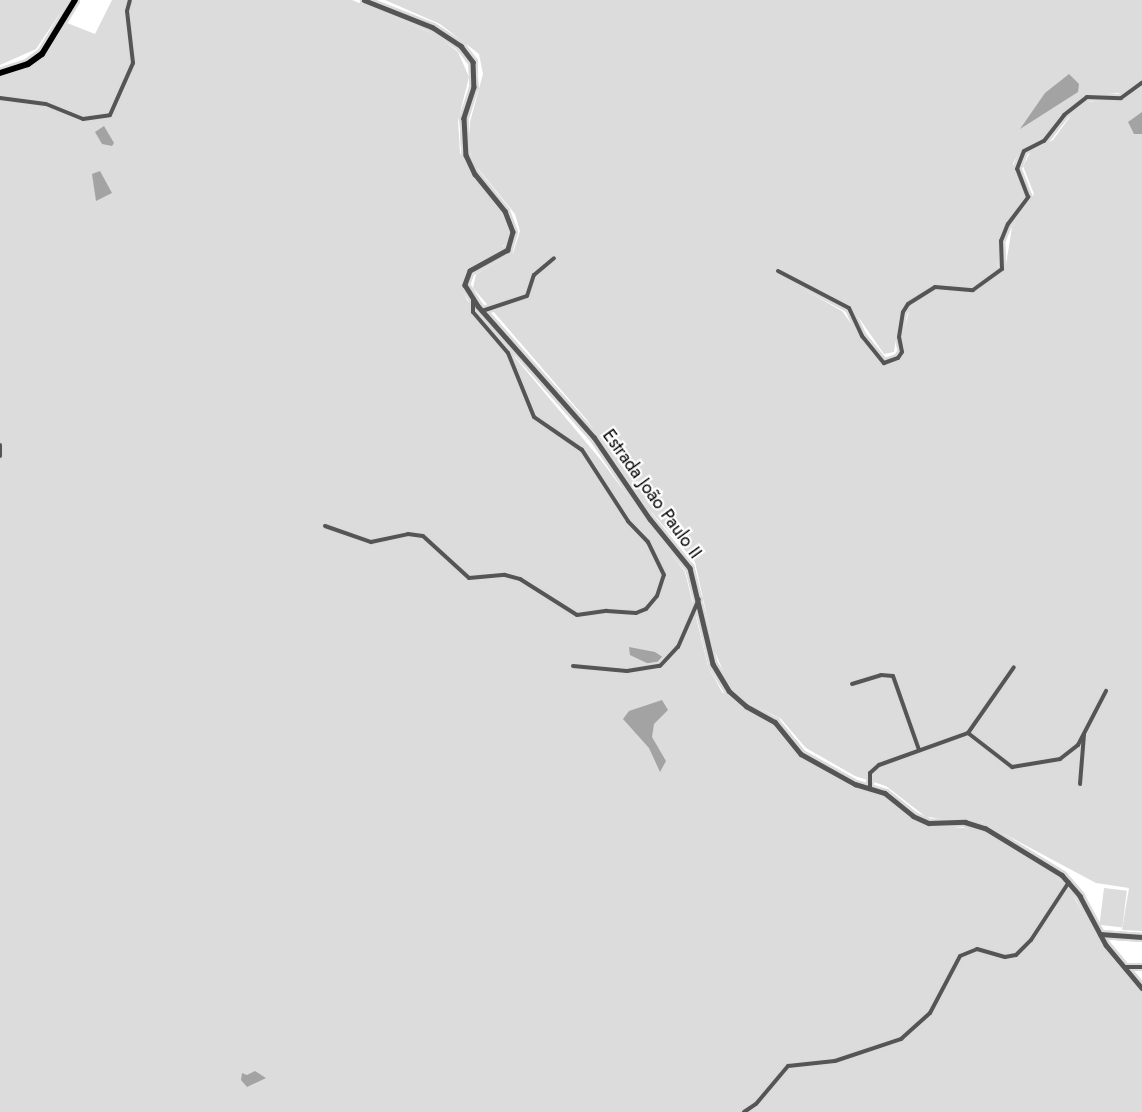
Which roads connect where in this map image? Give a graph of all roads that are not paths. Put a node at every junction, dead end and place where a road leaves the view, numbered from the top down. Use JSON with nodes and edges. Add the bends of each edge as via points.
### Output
{"nodes":[{"id":1,"x":75,"y":0,"type":"edge"},
{"id":2,"x":130,"y":0,"type":"edge"},
{"id":3,"x":364,"y":0,"type":"edge"},
{"id":4,"x":0,"y":73,"type":"edge"},
{"id":5,"x":1142,"y":83,"type":"edge"},
{"id":6,"x":0,"y":98,"type":"edge"},
{"id":7,"x":554,"y":258,"type":"dead end"},
{"id":8,"x":778,"y":271,"type":"dead end"},
{"id":9,"x":473,"y":300,"type":"junction"},
{"id":10,"x":482,"y":311,"type":"junction"},
{"id":11,"x":0,"y":445,"type":"edge"},
{"id":12,"x":0,"y":456,"type":"edge"},
{"id":13,"x":325,"y":526,"type":"dead end"},
{"id":14,"x":699,"y":599,"type":"junction"},
{"id":15,"x":573,"y":666,"type":"dead end"},
{"id":16,"x":1014,"y":667,"type":"dead end"},
{"id":17,"x":852,"y":684,"type":"dead end"},
{"id":18,"x":1106,"y":691,"type":"dead end"},
{"id":19,"x":968,"y":733,"type":"junction"},
{"id":20,"x":1084,"y":734,"type":"junction"},
{"id":21,"x":919,"y":750,"type":"junction"},
{"id":22,"x":1080,"y":784,"type":"dead end"},
{"id":23,"x":870,"y":788,"type":"junction"},
{"id":24,"x":1069,"y":881,"type":"junction"},
{"id":25,"x":1100,"y":934,"type":"junction"},
{"id":26,"x":1142,"y":937,"type":"edge"},
{"id":27,"x":1123,"y":966,"type":"junction"},
{"id":28,"x":1142,"y":967,"type":"edge"},
{"id":29,"x":1142,"y":988,"type":"edge"},
{"id":30,"x":744,"y":1112,"type":"edge"}],
"edges":[{"from":1,"to":4,"type":"main road","via":[[42,54],[28,64]]},
{"from":2,"to":6,"type":"street","via":[[127,11],[133,63],[110,115],[83,119],[46,104]]},
{"from":3,"to":9,"type":"street","via":[[432,27],[461,46],[473,62],[474,87],[464,118],[466,155],[475,174],[505,211],[513,232],[503,254],[466,276],[465,285]]},
{"from":5,"to":8,"type":"street","via":[[1121,98],[1087,97],[1064,115],[1049,137],[1024,151],[1017,169],[1028,197],[1008,224],[1001,242],[1000,272],[974,290],[935,287],[908,304],[899,337],[902,352],[897,358],[884,363],[862,336],[849,308]]},
{"from":7,"to":10,"type":"street","via":[[534,275],[527,296]]},
{"from":9,"to":10,"type":"street","name":"Estrada João Paulo II"},
{"from":9,"to":13,"type":"street","via":[[473,312],[508,353],[534,417],[582,450],[628,521],[648,542],[664,575],[654,600],[636,613],[606,611],[577,615],[520,579],[504,575],[469,578],[423,536],[408,534],[371,542]]},
{"from":10,"to":14,"type":"street","name":"Estrada João Paulo II","via":[[594,437],[650,519],[690,567]]},
{"from":11,"to":12,"type":"street"},
{"from":14,"to":15,"type":"street","via":[[678,646],[660,666],[627,671]]},
{"from":14,"to":23,"type":"street","name":"Estrada João Paulo II","via":[[713,663],[736,698],[775,722],[801,754],[855,784]]},
{"from":16,"to":19,"type":"street"},
{"from":17,"to":21,"type":"street","via":[[881,675],[893,676]]},
{"from":18,"to":20,"type":"street"},
{"from":19,"to":20,"type":"street","via":[[1006,765],[1020,769],[1065,757]]},
{"from":19,"to":21,"type":"street"},
{"from":20,"to":22,"type":"street"},
{"from":21,"to":23,"type":"street","via":[[874,768]]},
{"from":23,"to":24,"type":"street","name":"Estrada João Paulo II","via":[[885,793],[919,819],[985,828],[1020,846]]},
{"from":24,"to":25,"type":"street","name":"Estrada João Paulo II"},
{"from":24,"to":30,"type":"street","via":[[1031,940],[1016,955],[1005,957],[977,949],[960,956],[930,1013],[901,1039],[844,1059],[788,1066],[756,1104]]},
{"from":25,"to":26,"type":"street"},
{"from":25,"to":27,"type":"street","name":"Estrada João Paulo II"},
{"from":27,"to":28,"type":"street"},
{"from":27,"to":29,"type":"street","name":"Estrada João Paulo II"}]}
